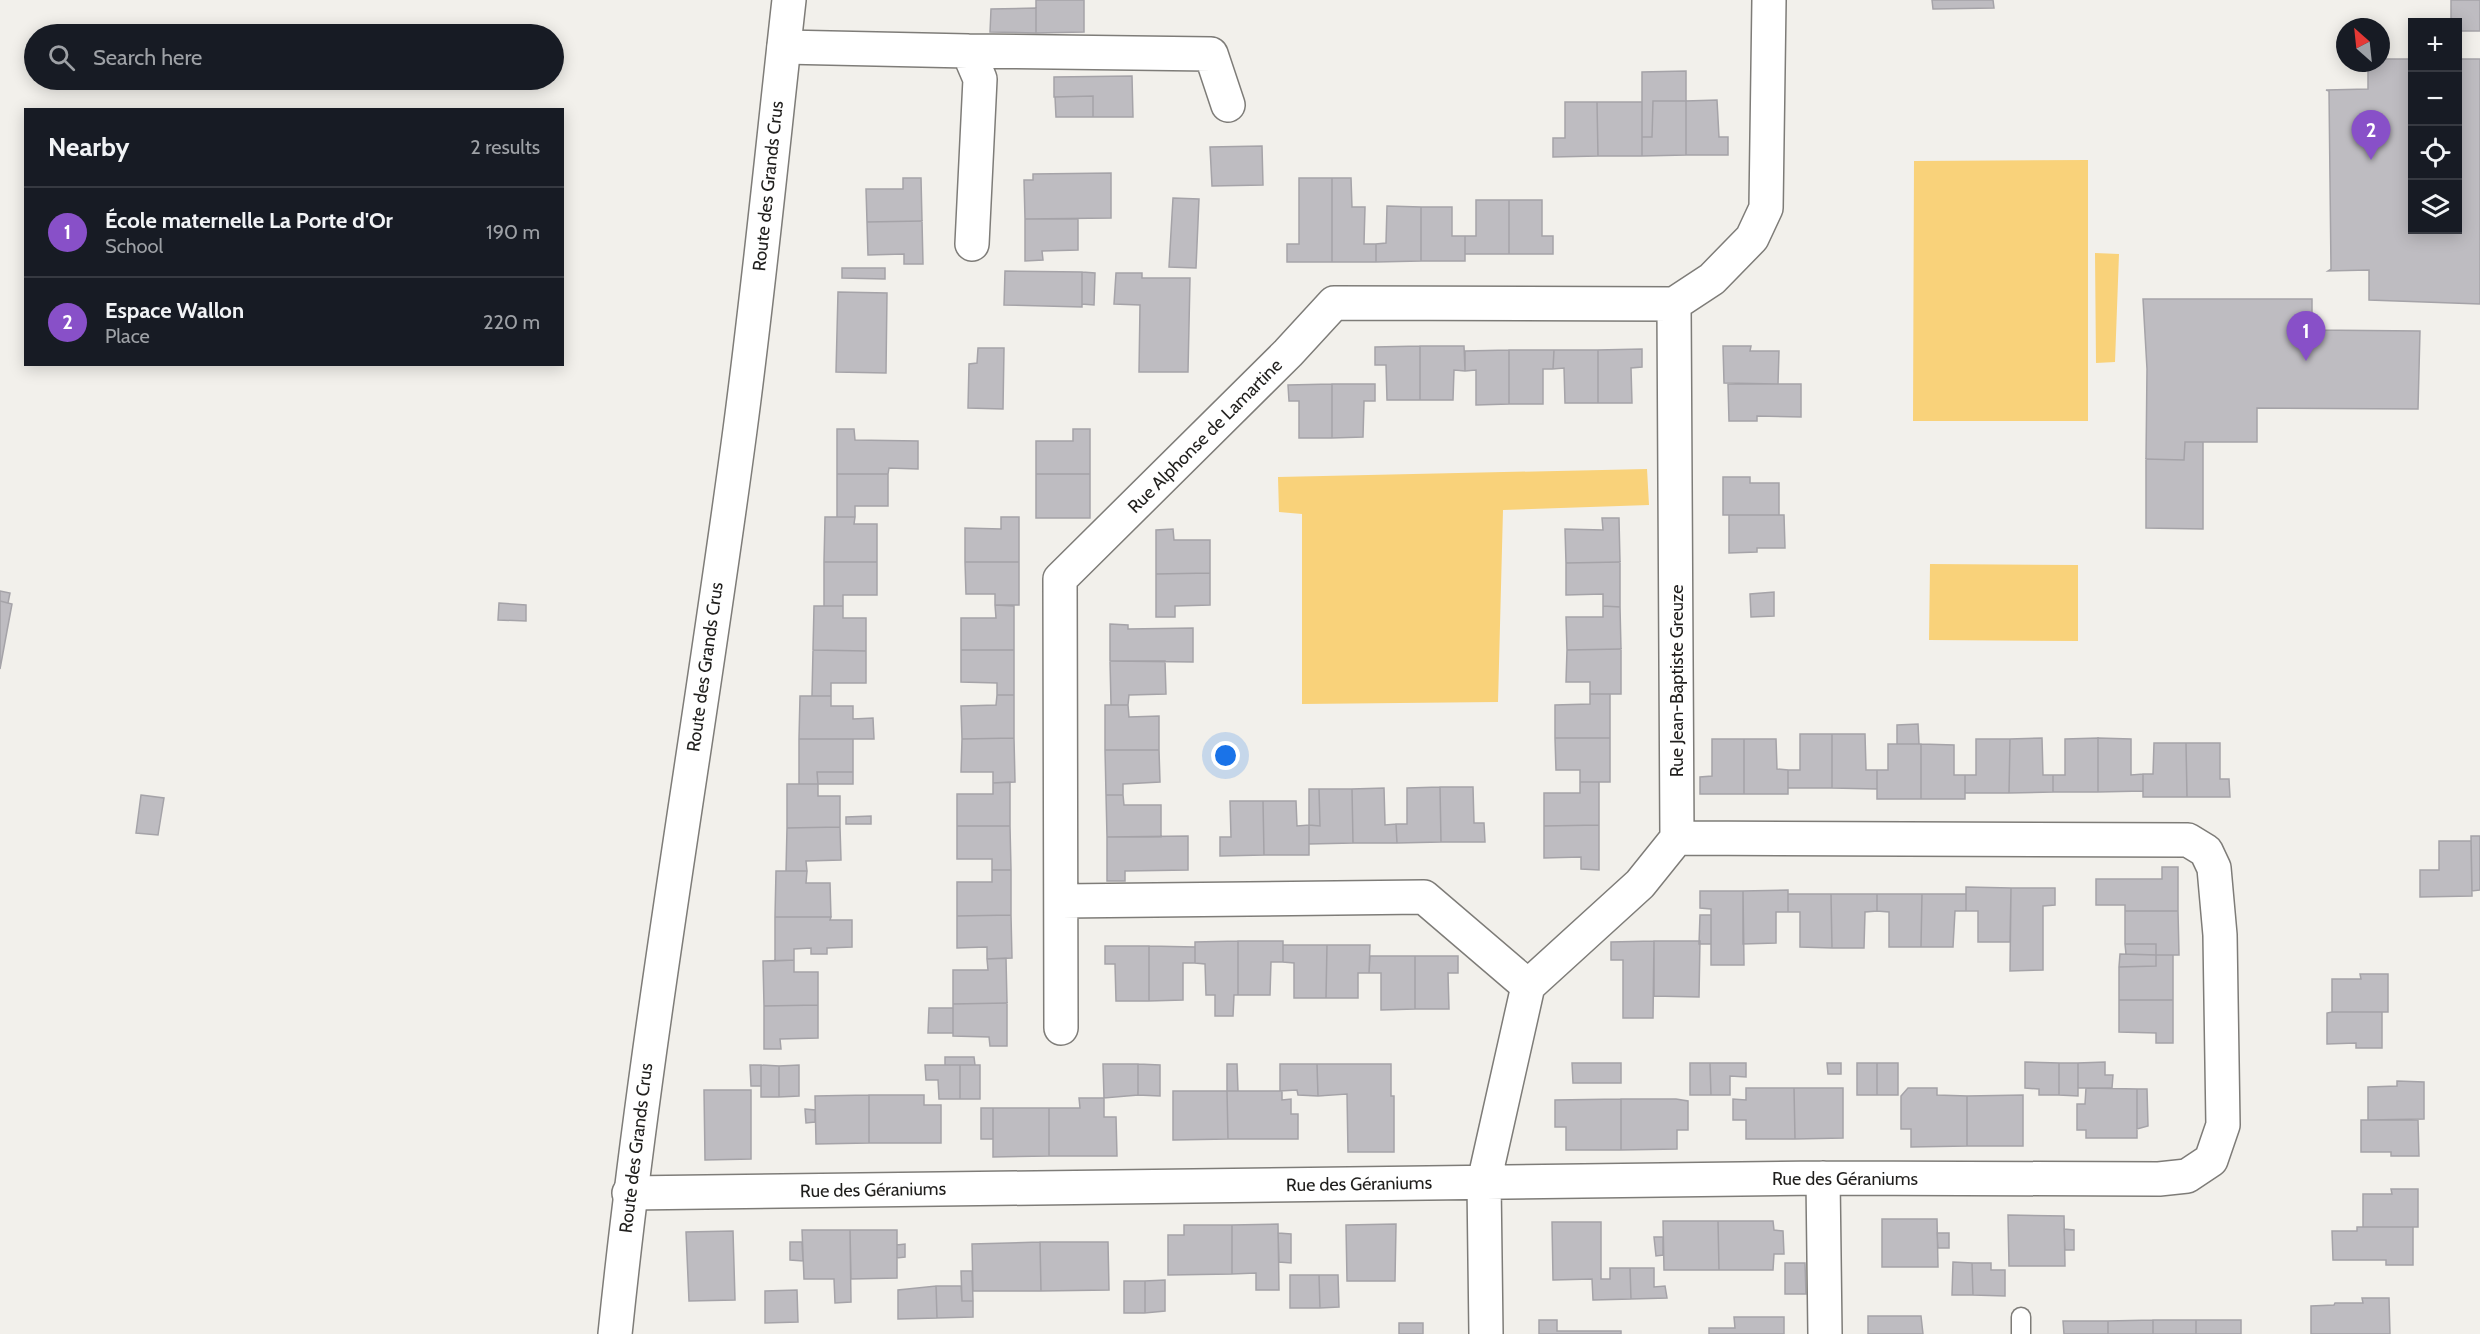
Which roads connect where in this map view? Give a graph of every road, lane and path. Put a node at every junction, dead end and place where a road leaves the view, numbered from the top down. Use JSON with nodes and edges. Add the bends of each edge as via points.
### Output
{"nodes":[{"id":1,"x":789,"y":0,"type":"edge"},
{"id":2,"x":1769,"y":0,"type":"edge"},
{"id":3,"x":784,"y":47,"type":"junction"},
{"id":4,"x":968,"y":51,"type":"junction"},
{"id":5,"x":1228,"y":105,"type":"dead end"},
{"id":6,"x":972,"y":244,"type":"dead end"},
{"id":7,"x":1674,"y":304,"type":"junction"},
{"id":8,"x":1677,"y":838,"type":"junction"},
{"id":9,"x":1062,"y":901,"type":"junction"},
{"id":10,"x":1528,"y":986,"type":"junction"},
{"id":11,"x":1061,"y":1028,"type":"dead end"},
{"id":12,"x":1823,"y":1178,"type":"junction"},
{"id":13,"x":1484,"y":1182,"type":"junction"},
{"id":14,"x":629,"y":1192,"type":"junction"},
{"id":15,"x":615,"y":1334,"type":"edge"},
{"id":16,"x":1486,"y":1334,"type":"edge"},
{"id":17,"x":1825,"y":1334,"type":"edge"}],
"edges":[{"from":1,"to":3,"type":"street","name":"Route des Grands Crus"},
{"from":2,"to":7,"type":"street","via":[[1766,208],[1752,238],[1712,279]]},
{"from":3,"to":4,"type":"street"},
{"from":3,"to":14,"type":"street","name":"Route des Grands Crus","via":[[741,429]]},
{"from":4,"to":5,"type":"street","via":[[1211,54]]},
{"from":4,"to":6,"type":"street","via":[[980,78]]},
{"from":7,"to":8,"type":"street","name":"Rue Jean-Baptiste Greuze"},
{"from":7,"to":9,"type":"street","name":"Rue Alphonse de Lamartine","via":[[1334,303],[1060,579]]},
{"from":8,"to":10,"type":"street","via":[[1640,884]]},
{"from":8,"to":12,"type":"street","name":"Rue des Géraniums","via":[[2188,840],[2206,851],[2214,868],[2220,935],[2223,1125],[2211,1160],[2187,1176],[2159,1179]]},
{"from":9,"to":10,"type":"street","via":[[1424,897]]},
{"from":9,"to":11,"type":"street","name":"Rue Alphonse de Lamartine"},
{"from":10,"to":13,"type":"street"},
{"from":12,"to":13,"type":"street","name":"Rue des Géraniums"},
{"from":12,"to":17,"type":"street"},
{"from":13,"to":14,"type":"street","name":"Rue des Géraniums"},
{"from":13,"to":16,"type":"street"},
{"from":14,"to":15,"type":"street","name":"Route des Grands Crus"}]}
